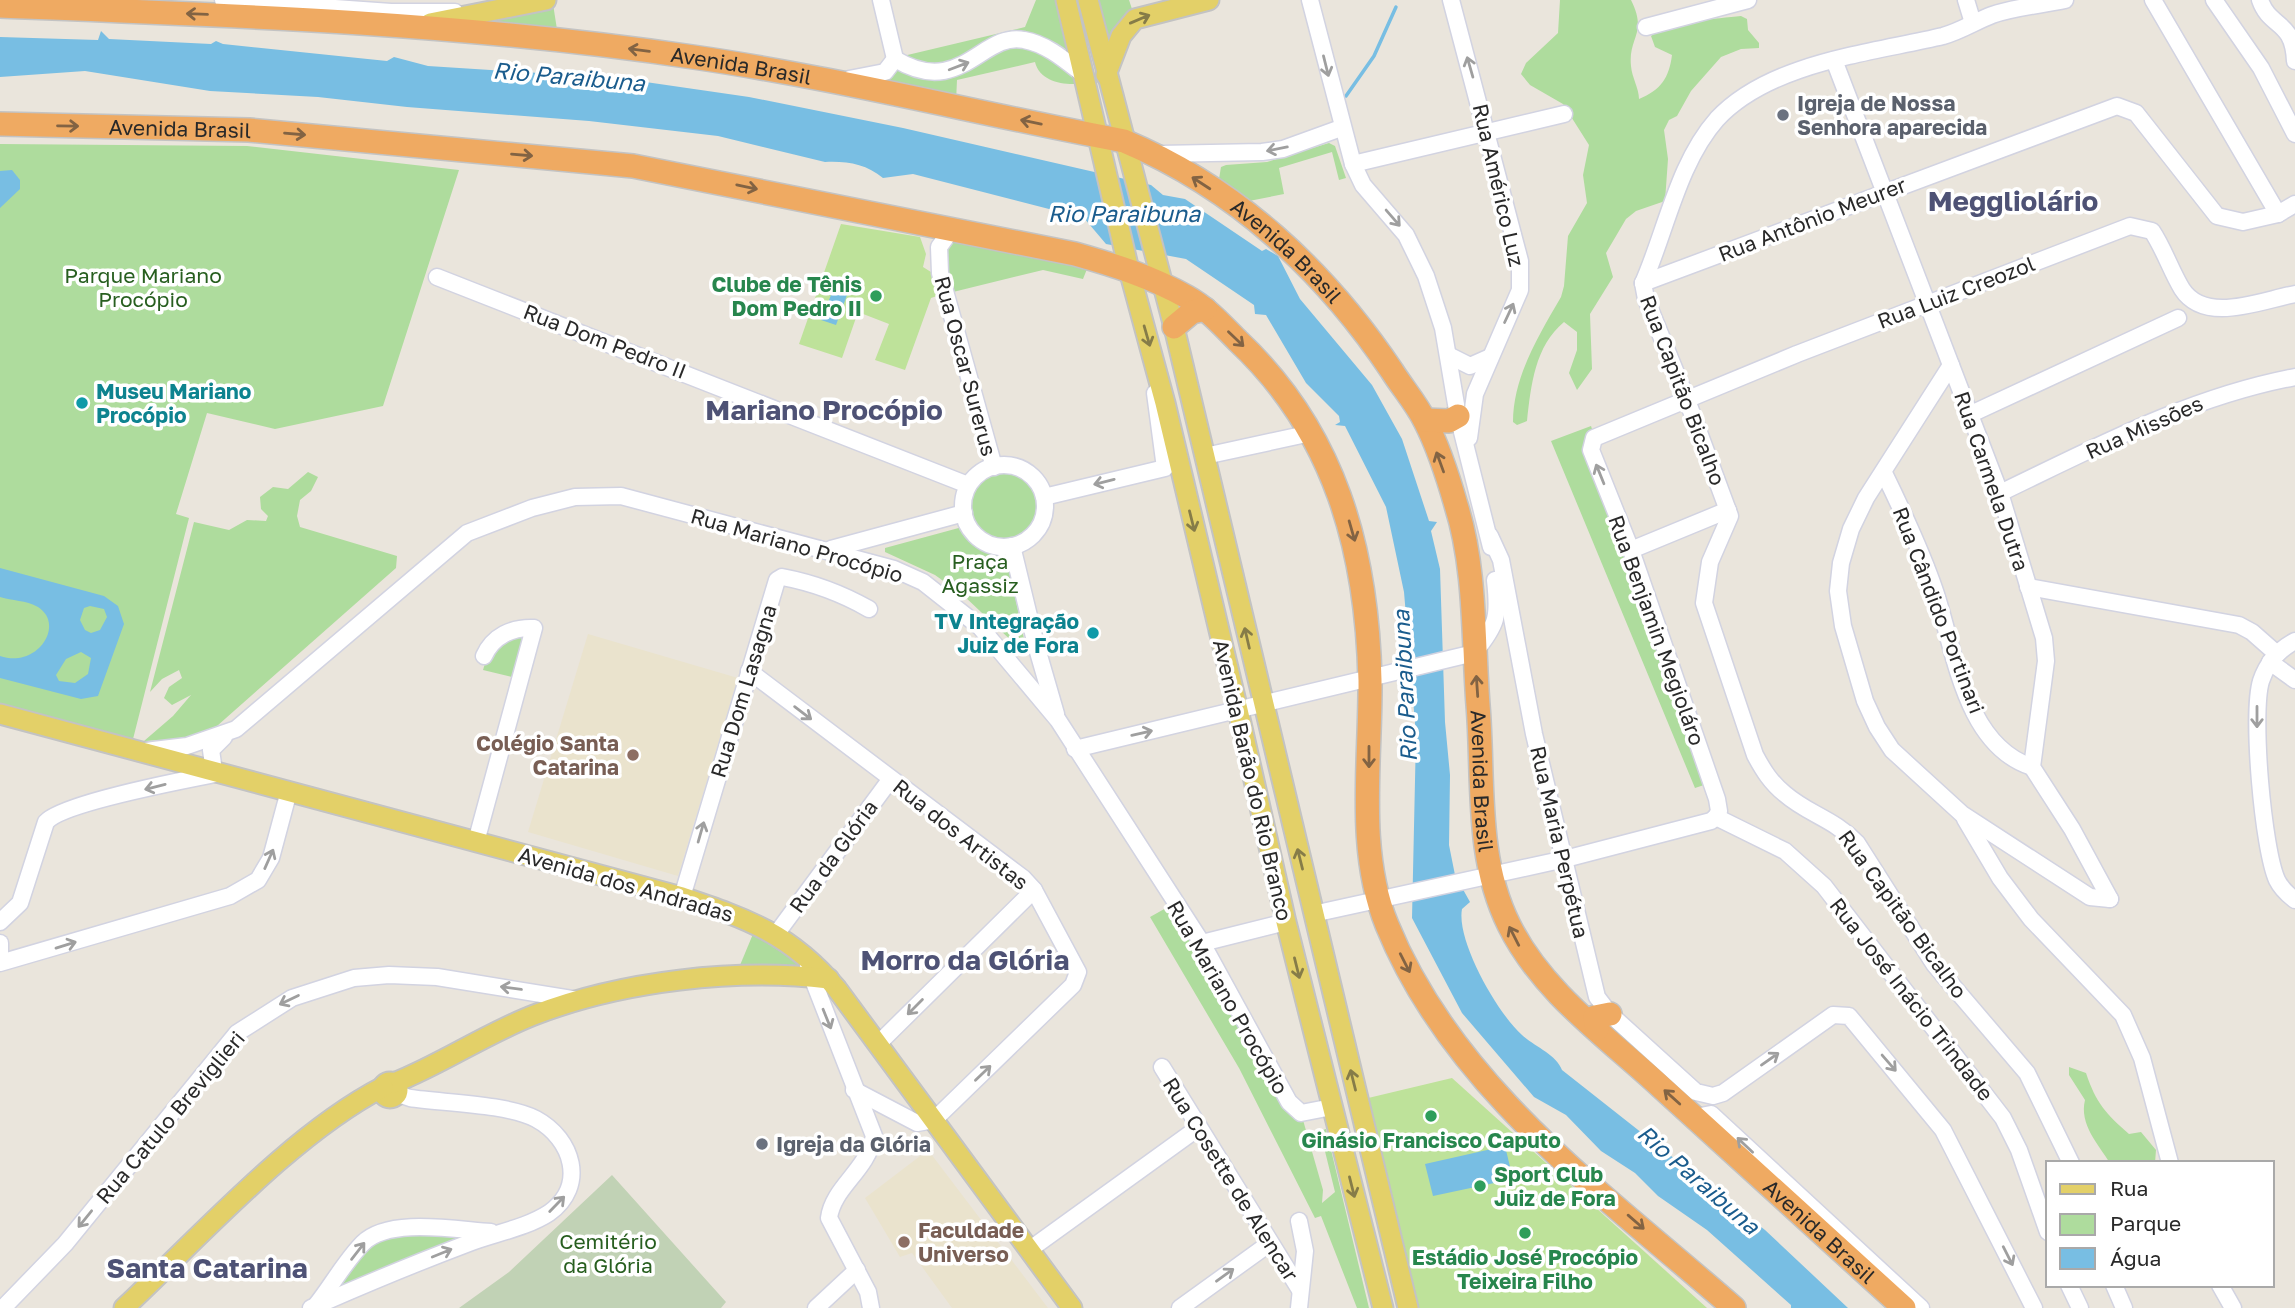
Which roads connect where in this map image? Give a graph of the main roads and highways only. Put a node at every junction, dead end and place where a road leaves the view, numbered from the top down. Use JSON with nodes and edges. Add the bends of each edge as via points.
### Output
{"nodes":[{"id":1,"x":546,"y":0,"type":"edge"},
{"id":2,"x":1066,"y":0,"type":"edge"},
{"id":3,"x":1088,"y":0,"type":"edge"},
{"id":4,"x":1209,"y":0,"type":"edge"},
{"id":5,"x":0,"y":6,"type":"edge"},
{"id":6,"x":391,"y":12,"type":"edge"},
{"id":7,"x":412,"y":26,"type":"junction"},
{"id":8,"x":1106,"y":75,"type":"junction"},
{"id":9,"x":0,"y":124,"type":"edge"},
{"id":10,"x":1124,"y":141,"type":"junction"},
{"id":11,"x":1099,"y":144,"type":"junction"},
{"id":12,"x":1127,"y":260,"type":"junction"},
{"id":13,"x":1159,"y":276,"type":"junction"},
{"id":14,"x":1205,"y":309,"type":"junction"},
{"id":15,"x":1174,"y":327,"type":"junction"},
{"id":16,"x":1457,"y":405,"type":"road end"},
{"id":17,"x":1424,"y":420,"type":"junction"},
{"id":18,"x":0,"y":714,"type":"edge"},
{"id":19,"x":218,"y":772,"type":"joint"},
{"id":20,"x":820,"y":978,"type":"junction"},
{"id":21,"x":124,"y":1308,"type":"edge"},
{"id":22,"x":1072,"y":1308,"type":"edge"},
{"id":23,"x":1383,"y":1308,"type":"edge"},
{"id":24,"x":1408,"y":1308,"type":"edge"},
{"id":25,"x":1734,"y":1308,"type":"edge"},
{"id":26,"x":1904,"y":1308,"type":"edge"}],
"edges":[{"from":1,"to":7,"type":"main road"},
{"from":2,"to":11,"type":"main road"},
{"from":3,"to":8,"type":"main road"},
{"from":8,"to":4,"type":"main road","one_way":true,"via":[[1121,36],[1135,19]]},
{"from":6,"to":5,"type":"highway","name":"Avenida Brasil","one_way":true},
{"from":6,"to":7,"type":"highway","name":"Avenida Brasil"},
{"from":11,"to":7,"type":"highway","name":"Avenida Brasil","one_way":true,"via":[[835,80],[680,55]]},
{"from":8,"to":10,"type":"main road"},
{"from":9,"to":12,"type":"highway","name":"Avenida Brasil","one_way":true,"via":[[249,130],[633,166],[1075,254]]},
{"from":10,"to":11,"type":"highway","name":"Avenida Brasil"},
{"from":10,"to":13,"type":"main road","name":"Avenida Barão do Rio Branco"},
{"from":17,"to":10,"type":"highway","name":"Avenida Brasil","one_way":true,"via":[[1362,327],[1284,241],[1198,181]]},
{"from":11,"to":12,"type":"main road","name":"Avenida Barão do Rio Branco"},
{"from":12,"to":13,"type":"highway","name":"Avenida Brasil"},
{"from":12,"to":23,"type":"main road","name":"Avenida Barão do Rio Branco","one_way":true},
{"from":13,"to":14,"type":"highway","name":"Avenida Brasil"},
{"from":13,"to":15,"type":"main road","name":"Avenida Barão do Rio Branco"},
{"from":14,"to":15,"type":"highway","via":[[1192,312]]},
{"from":14,"to":25,"type":"highway","name":"Avenida Brasil","one_way":true,"via":[[1258,359],[1286,394],[1311,433],[1343,500],[1356,544],[1374,676],[1369,829],[1383,900],[1425,1003],[1467,1059],[1564,1158]]},
{"from":24,"to":15,"type":"main road","name":"Avenida Barão do Rio Branco","one_way":true},
{"from":16,"to":17,"type":"highway","via":[[1449,421]]},
{"from":26,"to":17,"type":"highway","name":"Avenida Brasil","one_way":true,"via":[[1695,1117],[1601,1014],[1573,1008],[1523,952],[1483,876],[1482,811],[1467,655],[1471,594],[1457,508]]},
{"from":18,"to":19,"type":"main road","name":"Rua Mariano Procópio","via":[[139,751],[186,772]]},
{"from":19,"to":20,"type":"main road","name":"Avenida dos Andradas","via":[[682,897],[777,933],[804,955]]},
{"from":20,"to":21,"type":"main road","via":[[721,975],[578,1000],[533,1016],[328,1123],[279,1162]]},
{"from":20,"to":22,"type":"main road","name":"Avenida dos Andradas","via":[[878,1044]]}]}
